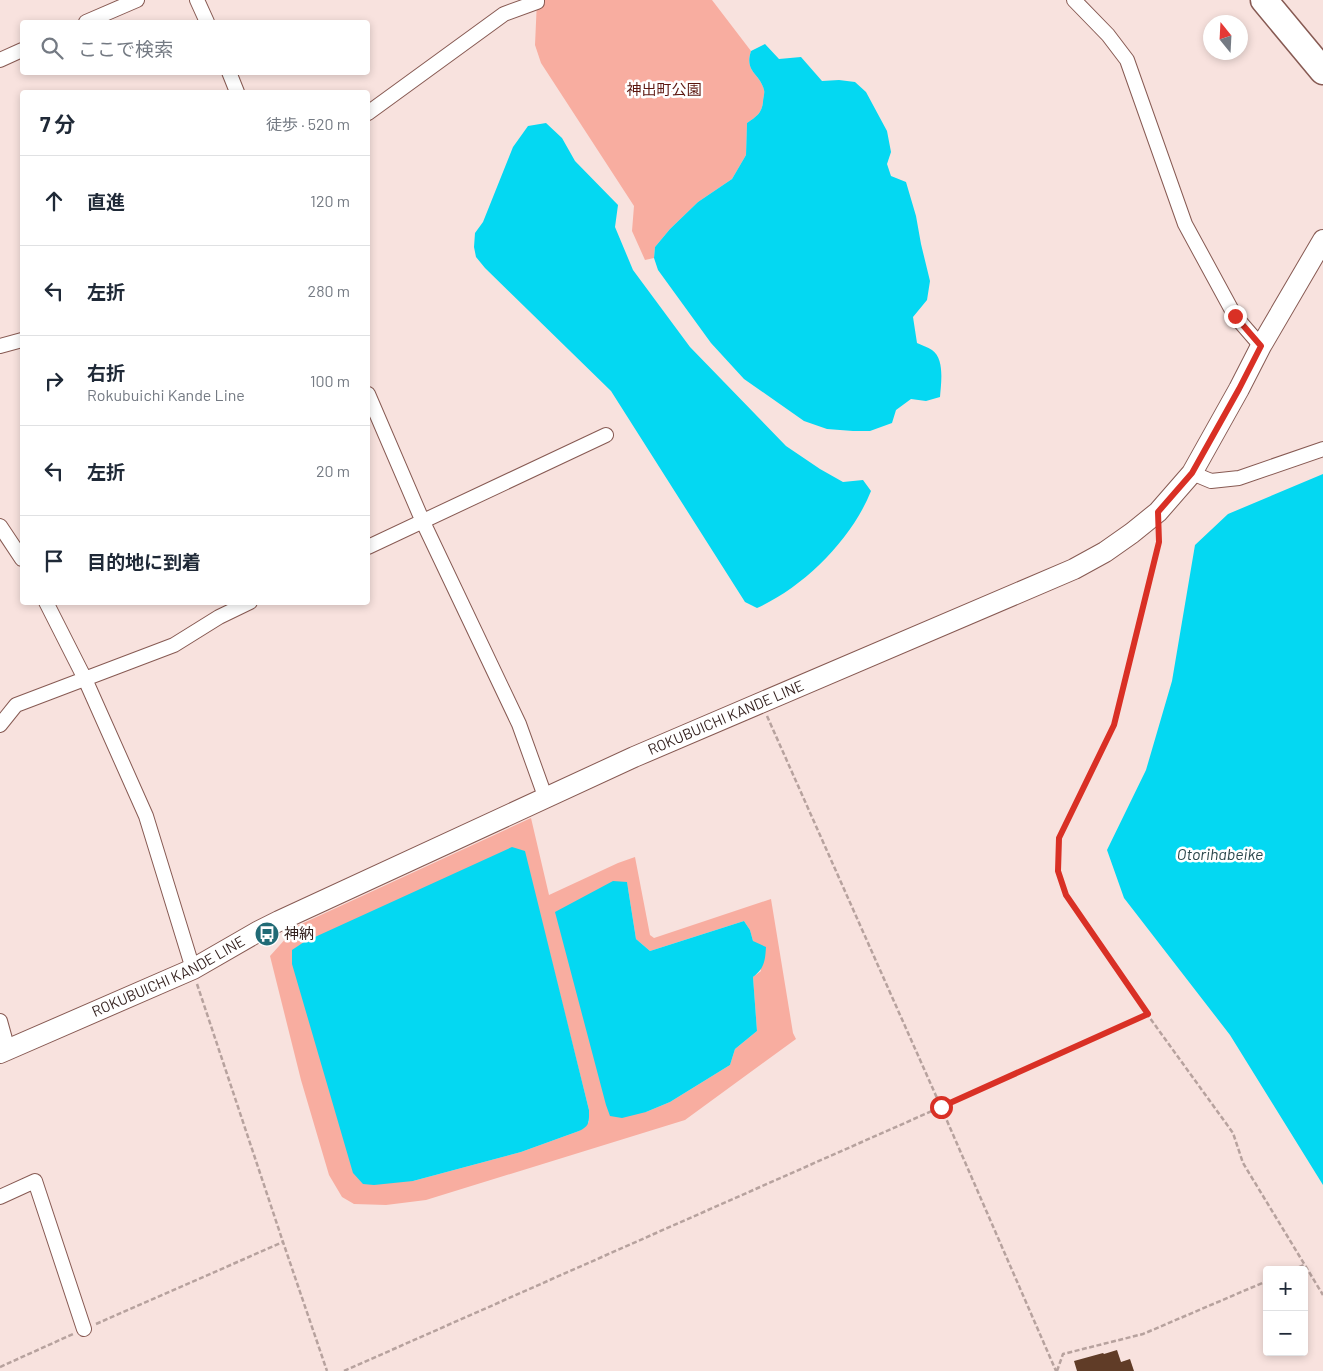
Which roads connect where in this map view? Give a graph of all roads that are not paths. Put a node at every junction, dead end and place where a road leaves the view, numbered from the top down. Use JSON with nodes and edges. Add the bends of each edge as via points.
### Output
{"nodes":[{"id":1,"x":137,"y":0,"type":"edge"},
{"id":2,"x":197,"y":0,"type":"edge"},
{"id":3,"x":537,"y":0,"type":"edge"},
{"id":4,"x":1074,"y":0,"type":"edge"},
{"id":5,"x":1264,"y":0,"type":"edge"},
{"id":6,"x":91,"y":20,"type":"edge"},
{"id":7,"x":206,"y":20,"type":"edge"},
{"id":8,"x":20,"y":51,"type":"edge"},
{"id":9,"x":0,"y":60,"type":"edge"},
{"id":10,"x":1323,"y":71,"type":"edge"},
{"id":11,"x":230,"y":75,"type":"edge"},
{"id":12,"x":236,"y":90,"type":"edge"},
{"id":13,"x":370,"y":112,"type":"edge"},
{"id":14,"x":1323,"y":240,"type":"edge"},
{"id":15,"x":20,"y":341,"type":"edge"},
{"id":16,"x":0,"y":346,"type":"edge"},
{"id":17,"x":1261,"y":346,"type":"junction"},
{"id":18,"x":370,"y":399,"type":"edge"},
{"id":19,"x":606,"y":435,"type":"dead end"},
{"id":20,"x":1323,"y":449,"type":"edge"},
{"id":21,"x":1192,"y":473,"type":"junction"},
{"id":22,"x":423,"y":522,"type":"junction"},
{"id":23,"x":0,"y":526,"type":"edge"},
{"id":24,"x":370,"y":547,"type":"edge"},
{"id":25,"x":20,"y":556,"type":"edge"},
{"id":26,"x":48,"y":605,"type":"edge"},
{"id":27,"x":244,"y":605,"type":"edge"},
{"id":28,"x":85,"y":679,"type":"junction"},
{"id":29,"x":0,"y":725,"type":"edge"},
{"id":30,"x":546,"y":799,"type":"junction"},
{"id":31,"x":192,"y":969,"type":"junction"},
{"id":32,"x":0,"y":1021,"type":"edge"},
{"id":33,"x":4,"y":1052,"type":"edge"},
{"id":34,"x":0,"y":1197,"type":"edge"},
{"id":35,"x":84,"y":1329,"type":"road end"}],
"edges":[{"from":1,"to":6,"type":"street"},
{"from":2,"to":7,"type":"street"},
{"from":3,"to":13,"type":"street","via":[[504,14]]},
{"from":4,"to":17,"type":"street","via":[[1108,34],[1127,60],[1185,224],[1235,316]]},
{"from":5,"to":10,"type":"highway"},
{"from":8,"to":9,"type":"street"},
{"from":11,"to":12,"type":"street"},
{"from":14,"to":17,"type":"main road","name":"ROKUBUICHI KANDE LINE"},
{"from":15,"to":16,"type":"street"},
{"from":17,"to":21,"type":"main road","name":"ROKUBUICHI KANDE LINE"},
{"from":18,"to":22,"type":"street"},
{"from":19,"to":22,"type":"street"},
{"from":20,"to":21,"type":"street","via":[[1239,478],[1211,481]]},
{"from":21,"to":30,"type":"main road","name":"ROKUBUICHI KANDE LINE","via":[[1158,512],[1105,552],[1074,569],[634,757]]},
{"from":22,"to":24,"type":"street"},
{"from":22,"to":30,"type":"street","via":[[519,724]]},
{"from":23,"to":25,"type":"street"},
{"from":26,"to":28,"type":"street"},
{"from":27,"to":28,"type":"street","via":[[174,645]]},
{"from":28,"to":29,"type":"street","via":[[16,705]]},
{"from":28,"to":31,"type":"street","via":[[146,816]]},
{"from":30,"to":31,"type":"main road","name":"ROKUBUICHI KANDE LINE","via":[[272,924]]},
{"from":31,"to":33,"type":"main road","name":"ROKUBUICHI KANDE LINE"},
{"from":32,"to":33,"type":"street"},
{"from":34,"to":35,"type":"street","via":[[36,1181]]}]}
